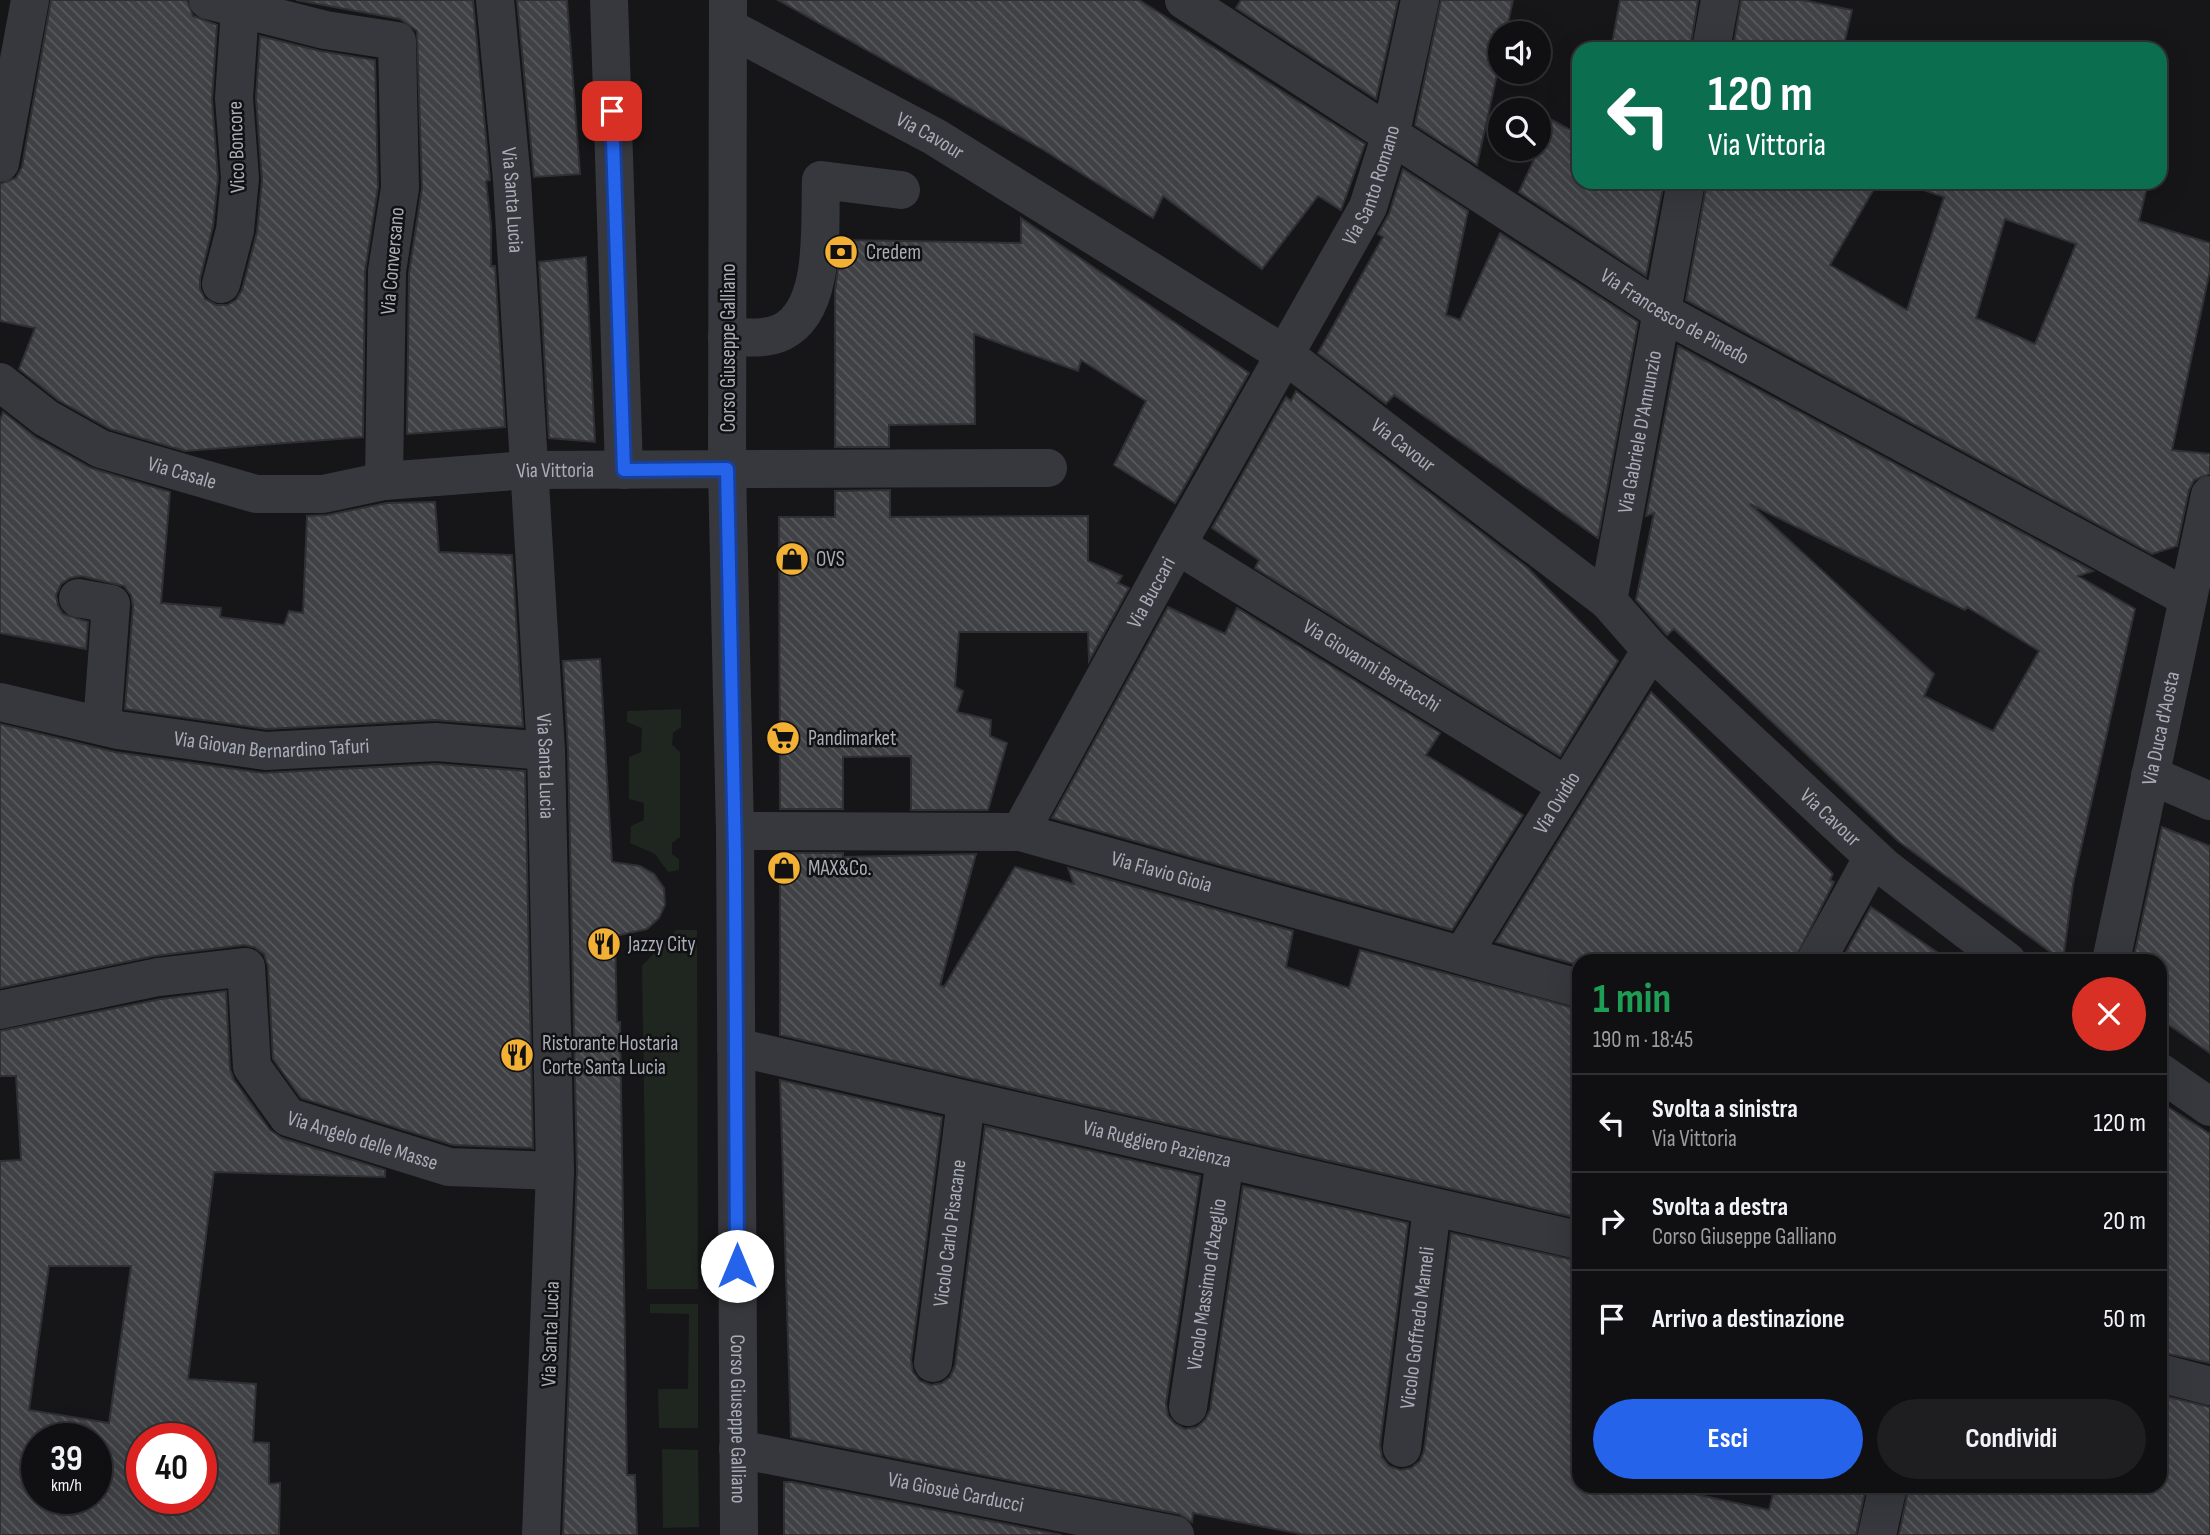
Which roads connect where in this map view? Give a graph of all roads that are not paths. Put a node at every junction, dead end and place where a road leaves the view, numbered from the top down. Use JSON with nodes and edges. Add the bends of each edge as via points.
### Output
{"nodes":[{"id":1,"x":30,"y":0,"type":"edge"},
{"id":2,"x":495,"y":0,"type":"edge"},
{"id":3,"x":608,"y":0,"type":"edge"},
{"id":4,"x":1184,"y":0,"type":"edge"},
{"id":5,"x":1420,"y":0,"type":"edge"},
{"id":6,"x":1720,"y":0,"type":"edge"},
{"id":7,"x":224,"y":5,"type":"edge"},
{"id":8,"x":729,"y":14,"type":"edge"},
{"id":9,"x":330,"y":15,"type":"edge"},
{"id":10,"x":1711,"y":42,"type":"edge"},
{"id":11,"x":1390,"y":137,"type":"junction"},
{"id":12,"x":0,"y":163,"type":"edge"},
{"id":13,"x":1685,"y":189,"type":"edge"},
{"id":14,"x":901,"y":190,"type":"dead end"},
{"id":15,"x":221,"y":284,"type":"dead end"},
{"id":16,"x":1662,"y":312,"type":"junction"},
{"id":17,"x":727,"y":337,"type":"junction"},
{"id":18,"x":1284,"y":354,"type":"junction"},
{"id":19,"x":0,"y":382,"type":"edge"},
{"id":20,"x":1048,"y":468,"type":"dead end"},
{"id":21,"x":727,"y":469,"type":"junction"},
{"id":22,"x":528,"y":470,"type":"junction"},
{"id":23,"x":624,"y":470,"type":"junction"},
{"id":24,"x":384,"y":481,"type":"junction"},
{"id":25,"x":2210,"y":495,"type":"edge"},
{"id":26,"x":1177,"y":545,"type":"junction"},
{"id":27,"x":78,"y":598,"type":"dead end"},
{"id":28,"x":2188,"y":598,"type":"junction"},
{"id":29,"x":1608,"y":601,"type":"junction"},
{"id":30,"x":1651,"y":650,"type":"junction"},
{"id":31,"x":0,"y":702,"type":"edge"},
{"id":32,"x":102,"y":726,"type":"junction"},
{"id":33,"x":546,"y":751,"type":"junction"},
{"id":34,"x":2150,"y":775,"type":"junction"},
{"id":35,"x":1567,"y":786,"type":"junction"},
{"id":36,"x":2210,"y":801,"type":"edge"},
{"id":37,"x":734,"y":831,"type":"junction"},
{"id":38,"x":1020,"y":832,"type":"junction"},
{"id":39,"x":1873,"y":857,"type":"junction"},
{"id":40,"x":1463,"y":954,"type":"junction"},
{"id":41,"x":1820,"y":954,"type":"edge"},
{"id":42,"x":1998,"y":954,"type":"edge"},
{"id":43,"x":2112,"y":954,"type":"edge"},
{"id":44,"x":1572,"y":986,"type":"edge"},
{"id":45,"x":0,"y":1010,"type":"edge"},
{"id":46,"x":736,"y":1047,"type":"junction"},
{"id":47,"x":2167,"y":1077,"type":"edge"},
{"id":48,"x":966,"y":1101,"type":"junction"},
{"id":49,"x":2210,"y":1107,"type":"edge"},
{"id":50,"x":1225,"y":1160,"type":"junction"},
{"id":51,"x":555,"y":1171,"type":"junction"},
{"id":52,"x":1432,"y":1208,"type":"junction"},
{"id":53,"x":1572,"y":1239,"type":"edge"},
{"id":54,"x":933,"y":1363,"type":"dead end"},
{"id":55,"x":2167,"y":1375,"type":"edge"},
{"id":56,"x":2210,"y":1386,"type":"edge"},
{"id":57,"x":1188,"y":1407,"type":"dead end"},
{"id":58,"x":1402,"y":1448,"type":"dead end"},
{"id":59,"x":738,"y":1449,"type":"junction"},
{"id":60,"x":1886,"y":1493,"type":"edge"},
{"id":61,"x":541,"y":1535,"type":"edge"},
{"id":62,"x":739,"y":1535,"type":"edge"},
{"id":63,"x":1175,"y":1535,"type":"edge"},
{"id":64,"x":1877,"y":1535,"type":"edge"}],
"edges":[{"from":1,"to":12,"type":"street"},
{"from":2,"to":22,"type":"street","name":"Via Santa Lucia","via":[[512,180]]},
{"from":3,"to":23,"type":"street"},
{"from":4,"to":11,"type":"street","name":"Via Francesco de Pinedo"},
{"from":5,"to":11,"type":"street","name":"Via Santo Romano"},
{"from":6,"to":10,"type":"street"},
{"from":7,"to":9,"type":"street"},
{"from":7,"to":15,"type":"street","name":"Vico Boncore","via":[[240,178],[235,230]]},
{"from":8,"to":17,"type":"street","name":"Corso Giuseppe Galliano"},
{"from":8,"to":18,"type":"street","name":"Via Cavour"},
{"from":9,"to":24,"type":"street","name":"Via Conversano","via":[[397,41],[400,188],[387,271]]},
{"from":11,"to":16,"type":"street","name":"Via Francesco de Pinedo"},
{"from":11,"to":18,"type":"street","name":"Via Santo Romano","via":[[1368,207]]},
{"from":13,"to":16,"type":"street","name":"Via Gabriele D'Annunzio"},
{"from":14,"to":17,"type":"street","via":[[821,180],[816,287],[800,319],[781,333]]},
{"from":16,"to":28,"type":"street","name":"Via Francesco de Pinedo"},
{"from":16,"to":29,"type":"street","name":"Via Gabriele D'Annunzio"},
{"from":17,"to":21,"type":"street","name":"Corso Giuseppe Galliano"},
{"from":18,"to":26,"type":"street","name":"Via Buccari"},
{"from":18,"to":29,"type":"street","name":"Via Cavour"},
{"from":19,"to":24,"type":"street","name":"Via Casale","via":[[46,418],[102,449],[256,494],[323,494]]},
{"from":20,"to":21,"type":"street","name":"Via Vittoria"},
{"from":21,"to":23,"type":"street","name":"Via Vittoria"},
{"from":21,"to":37,"type":"street","name":"Corso Giuseppe Galliano"},
{"from":22,"to":23,"type":"street","name":"Via Vittoria"},
{"from":22,"to":24,"type":"street","name":"Via Vittoria"},
{"from":22,"to":33,"type":"street","name":"Via Santa Lucia"},
{"from":25,"to":28,"type":"street","name":"Via Duca d'Aosta"},
{"from":26,"to":35,"type":"street","name":"Via Giovanni Bertacchi"},
{"from":26,"to":38,"type":"street","name":"Via Buccari"},
{"from":27,"to":32,"type":"street","via":[[111,604]]},
{"from":28,"to":34,"type":"street","name":"Via Duca d'Aosta"},
{"from":29,"to":30,"type":"street","name":"Via Cavour"},
{"from":30,"to":35,"type":"street","name":"Via Ovidio"},
{"from":30,"to":39,"type":"street","name":"Via Cavour"},
{"from":31,"to":32,"type":"street","name":"Via Giovan Bernardino Tafuri"},
{"from":32,"to":33,"type":"street","name":"Via Giovan Bernardino Tafuri","via":[[266,751],[436,741]]},
{"from":33,"to":51,"type":"street","name":"Via Santa Lucia"},
{"from":34,"to":36,"type":"street"},
{"from":34,"to":43,"type":"street","name":"Via Duca d'Aosta"},
{"from":35,"to":40,"type":"street","name":"Via Ovidio"},
{"from":37,"to":38,"type":"street","name":"Via Flavio Gioia"},
{"from":37,"to":46,"type":"street","name":"Corso Giuseppe Galliano"},
{"from":38,"to":40,"type":"street","name":"Via Flavio Gioia"},
{"from":39,"to":41,"type":"street"},
{"from":39,"to":42,"type":"street","name":"Via Cavour"},
{"from":40,"to":44,"type":"street","name":"Via Flavio Gioia"},
{"from":45,"to":51,"type":"street","name":"Via Angelo delle Masse","via":[[158,977],[246,967],[252,1068],[288,1117],[449,1167]]},
{"from":46,"to":48,"type":"street","name":"Via Ruggiero Pazienza"},
{"from":46,"to":59,"type":"street","name":"Corso Giuseppe Galliano"},
{"from":47,"to":49,"type":"street"},
{"from":48,"to":50,"type":"street","name":"Via Ruggiero Pazienza"},
{"from":48,"to":54,"type":"street","name":"Vicolo Carlo Pisacane"},
{"from":50,"to":52,"type":"street","name":"Via Ruggiero Pazienza"},
{"from":50,"to":57,"type":"street","name":"Vicolo Massimo d'Azeglio"},
{"from":51,"to":61,"type":"street","name":"Via Santa Lucia"},
{"from":52,"to":53,"type":"street","name":"Via Ruggiero Pazienza"},
{"from":52,"to":58,"type":"street","name":"Vicolo Goffredo Mameli"},
{"from":55,"to":56,"type":"street"},
{"from":59,"to":62,"type":"street","name":"Corso Giuseppe Galliano"},
{"from":59,"to":63,"type":"street","name":"Via Giosuè Carducci"},
{"from":60,"to":64,"type":"street"}]}
